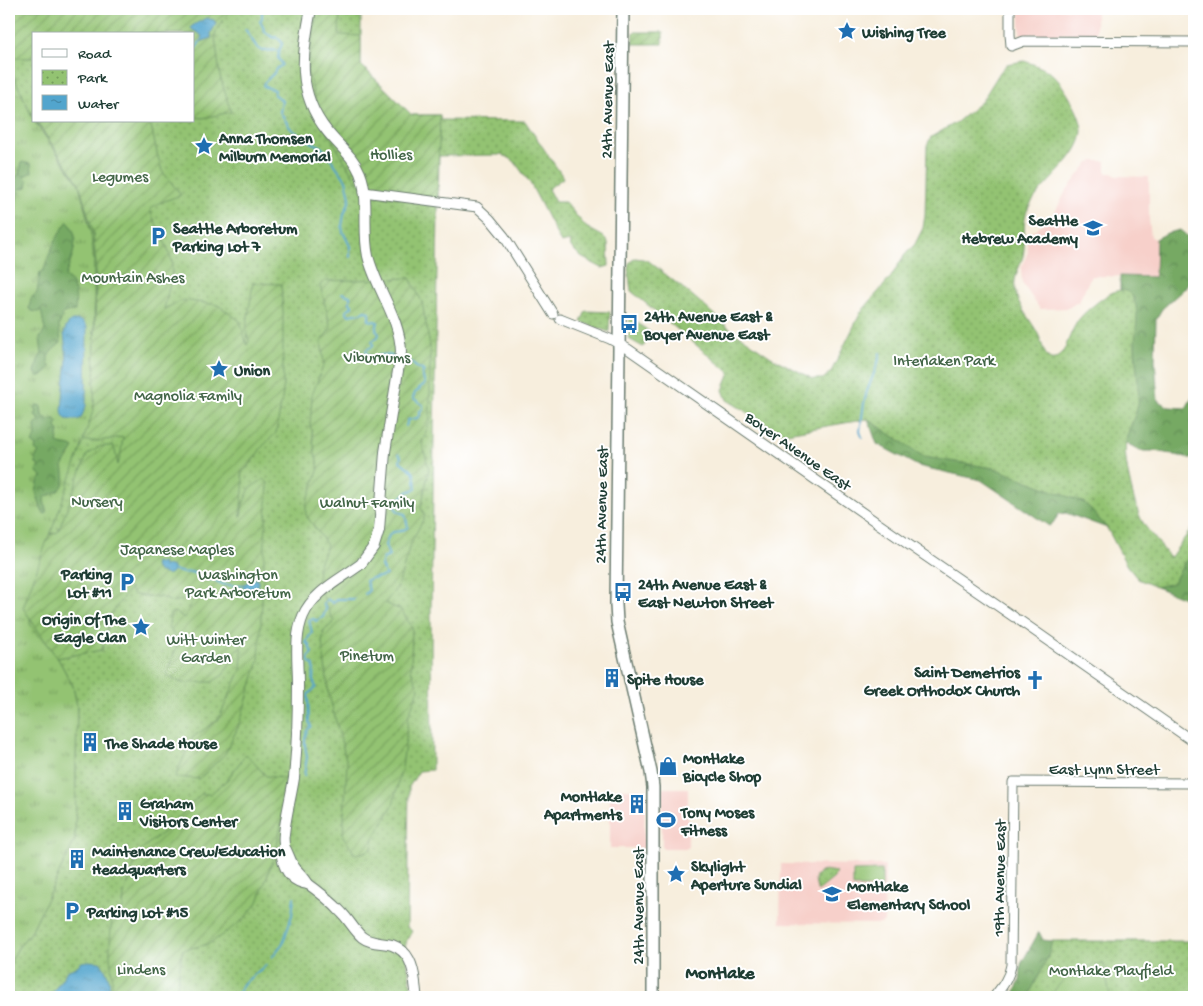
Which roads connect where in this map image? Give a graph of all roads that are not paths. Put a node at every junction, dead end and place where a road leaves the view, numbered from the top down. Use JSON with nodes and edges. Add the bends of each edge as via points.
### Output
{"nodes":[{"id":1,"x":311,"y":9,"type":"edge"},
{"id":2,"x":623,"y":9,"type":"edge"},
{"id":3,"x":1010,"y":9,"type":"edge"},
{"id":4,"x":1194,"y":42,"type":"edge"},
{"id":5,"x":364,"y":192,"type":"junction"},
{"id":6,"x":618,"y":343,"type":"junction"},
{"id":7,"x":1194,"y":742,"type":"edge"},
{"id":8,"x":1013,"y":782,"type":"joint"},
{"id":9,"x":1194,"y":783,"type":"edge"},
{"id":10,"x":284,"y":846,"type":"junction"},
{"id":11,"x":308,"y":884,"type":"junction"},
{"id":12,"x":414,"y":997,"type":"edge"},
{"id":13,"x":653,"y":997,"type":"edge"},
{"id":14,"x":994,"y":997,"type":"edge"}],
"edges":[{"from":1,"to":5,"type":"main road","via":[[303,59],[308,97],[320,122],[358,168]]},
{"from":2,"to":6,"type":"main road","name":"24th Avenue East"},
{"from":3,"to":4,"type":"street","via":[[1011,46],[1024,41]]},
{"from":5,"to":6,"type":"street","name":"Boyer Avenue East","via":[[477,207],[504,236],[557,317]]},
{"from":5,"to":10,"type":"main road","via":[[368,255],[393,315],[401,346],[385,452],[381,522],[377,540],[366,558],[316,597],[300,621],[296,758]]},
{"from":6,"to":7,"type":"street","name":"Boyer Avenue East"},
{"from":6,"to":13,"type":"main road","name":"24th Avenue East","via":[[616,612],[654,787]]},
{"from":8,"to":9,"type":"street","name":"East Lynn Street"},
{"from":8,"to":14,"type":"street","name":"19th Avenue East","via":[[1012,960],[1010,974]]},
{"from":10,"to":11,"type":"main road","via":[[293,866]]},
{"from":10,"to":11,"type":"main road","via":[[282,852],[287,872],[300,883]]},
{"from":11,"to":12,"type":"main road","via":[[344,914],[362,936],[404,952],[414,973]]}]}
